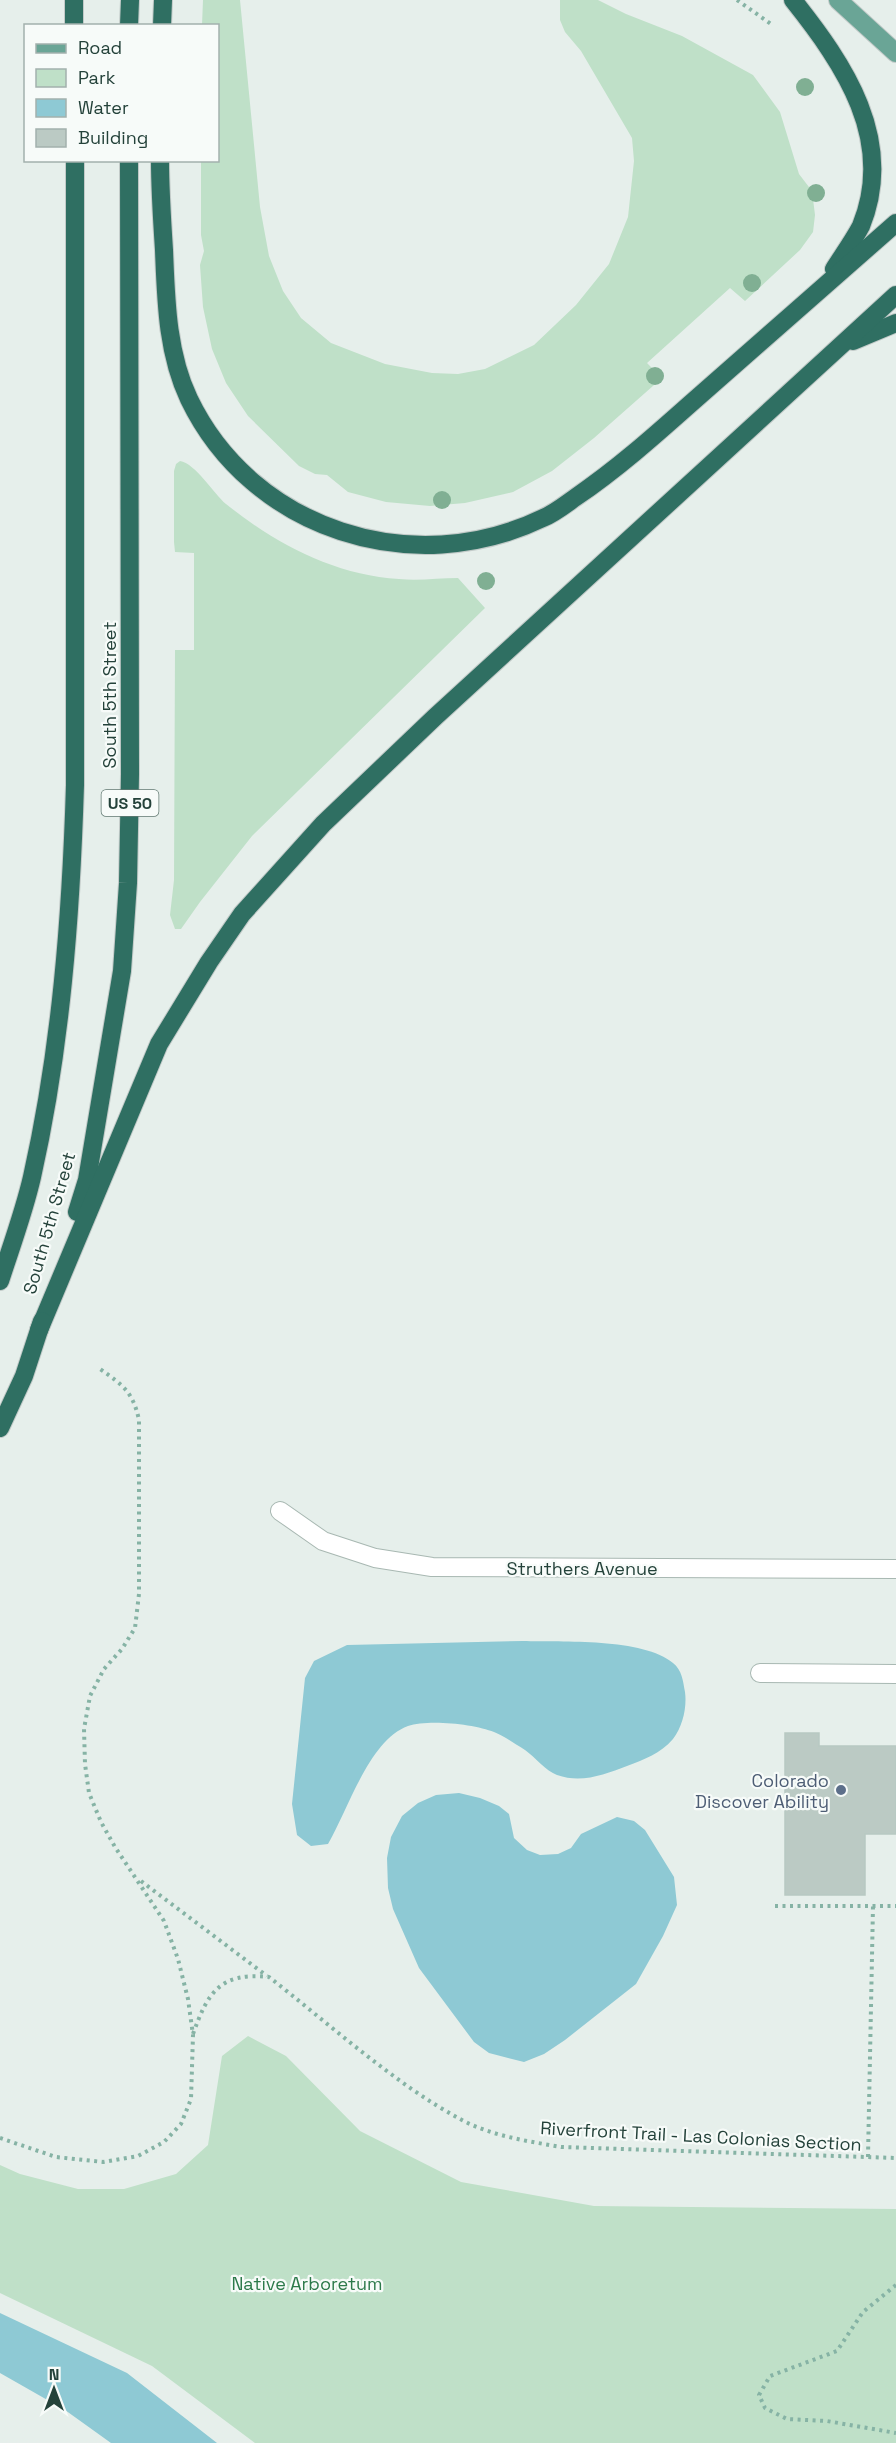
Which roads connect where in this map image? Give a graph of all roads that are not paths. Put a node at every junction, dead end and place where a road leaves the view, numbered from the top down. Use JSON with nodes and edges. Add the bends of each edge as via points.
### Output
{"nodes":[{"id":1,"x":74,"y":0,"type":"edge"},
{"id":2,"x":129,"y":0,"type":"edge"},
{"id":3,"x":163,"y":0,"type":"edge"},
{"id":4,"x":794,"y":0,"type":"edge"},
{"id":5,"x":838,"y":0,"type":"edge"},
{"id":6,"x":74,"y":24,"type":"edge"},
{"id":7,"x":129,"y":24,"type":"edge"},
{"id":8,"x":162,"y":24,"type":"edge"},
{"id":9,"x":896,"y":53,"type":"edge"},
{"id":10,"x":75,"y":162,"type":"edge"},
{"id":11,"x":129,"y":162,"type":"edge"},
{"id":12,"x":160,"y":162,"type":"edge"},
{"id":13,"x":896,"y":223,"type":"edge"},
{"id":14,"x":822,"y":288,"type":"junction"},
{"id":15,"x":896,"y":295,"type":"edge"},
{"id":16,"x":896,"y":323,"type":"edge"},
{"id":17,"x":840,"y":347,"type":"junction"},
{"id":18,"x":0,"y":1281,"type":"edge"},
{"id":19,"x":39,"y":1330,"type":"junction"},
{"id":20,"x":0,"y":1428,"type":"edge"},
{"id":21,"x":280,"y":1511,"type":"dead end"},
{"id":22,"x":896,"y":1569,"type":"edge"},
{"id":23,"x":760,"y":1673,"type":"dead end"},
{"id":24,"x":896,"y":1674,"type":"edge"}],
"edges":[{"from":1,"to":6,"type":"highway"},
{"from":2,"to":7,"type":"highway"},
{"from":3,"to":8,"type":"highway"},
{"from":4,"to":14,"type":"highway","via":[[854,82],[875,140],[877,169],[862,225]]},
{"from":5,"to":9,"type":"main road"},
{"from":10,"to":18,"type":"highway","name":"South 5th Street","number":"US 50","via":[[72,880],[51,1081],[32,1179]]},
{"from":11,"to":19,"type":"highway","name":"South 5th Street","number":"US 50","via":[[130,774],[122,970],[87,1180]]},
{"from":12,"to":14,"type":"highway","via":[[166,305],[174,356],[189,398],[211,437],[244,476],[286,508],[334,530],[384,542],[438,545],[475,541],[545,518],[613,472]]},
{"from":13,"to":14,"type":"highway"},
{"from":15,"to":17,"type":"highway"},
{"from":16,"to":17,"type":"highway"},
{"from":17,"to":19,"type":"highway","via":[[435,717],[323,824],[242,914],[159,1044]]},
{"from":19,"to":20,"type":"highway","name":"South 5th Street","number":"US 50","via":[[24,1376]]},
{"from":21,"to":22,"type":"street","name":"Struthers Avenue","via":[[322,1541],[375,1558],[432,1568]]},
{"from":23,"to":24,"type":"street"}]}
